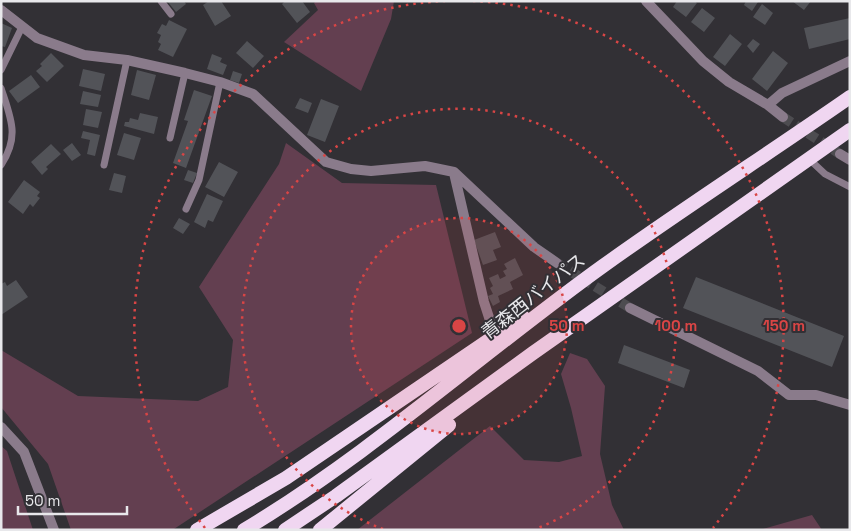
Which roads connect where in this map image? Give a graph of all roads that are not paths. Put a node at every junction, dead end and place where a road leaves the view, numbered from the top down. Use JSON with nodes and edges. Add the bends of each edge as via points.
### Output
{"nodes":[{"id":1,"x":161,"y":1,"type":"edge"},
{"id":2,"x":646,"y":1,"type":"edge"},
{"id":3,"x":1,"y":10,"type":"edge"},
{"id":4,"x":171,"y":14,"type":"dead end"},
{"id":5,"x":22,"y":27,"type":"junction"},
{"id":6,"x":127,"y":60,"type":"junction"},
{"id":7,"x":850,"y":61,"type":"edge"},
{"id":8,"x":1,"y":70,"type":"edge"},
{"id":9,"x":185,"y":73,"type":"junction"},
{"id":10,"x":220,"y":82,"type":"junction"},
{"id":11,"x":1,"y":88,"type":"edge"},
{"id":12,"x":850,"y":98,"type":"edge"},
{"id":13,"x":768,"y":105,"type":"junction"},
{"id":14,"x":783,"y":117,"type":"tunnel mouth"},
{"id":15,"x":850,"y":130,"type":"edge"},
{"id":16,"x":170,"y":138,"type":"dead end"},
{"id":17,"x":840,"y":154,"type":"tunnel mouth"},
{"id":18,"x":809,"y":159,"type":"junction"},
{"id":19,"x":850,"y":160,"type":"edge"},
{"id":20,"x":1,"y":165,"type":"edge"},
{"id":21,"x":104,"y":165,"type":"dead end"},
{"id":22,"x":454,"y":172,"type":"junction"},
{"id":23,"x":850,"y":187,"type":"edge"},
{"id":24,"x":186,"y":209,"type":"dead end"},
{"id":25,"x":557,"y":263,"type":"tunnel mouth"},
{"id":26,"x":602,"y":266,"type":"junction"},
{"id":27,"x":630,"y":308,"type":"tunnel mouth"},
{"id":28,"x":494,"y":336,"type":"junction"},
{"id":29,"x":533,"y":353,"type":"junction"},
{"id":30,"x":850,"y":405,"type":"edge"},
{"id":31,"x":1,"y":427,"type":"edge"},
{"id":32,"x":54,"y":530,"type":"edge"},
{"id":33,"x":197,"y":530,"type":"edge"},
{"id":34,"x":244,"y":530,"type":"edge"},
{"id":35,"x":285,"y":530,"type":"edge"},
{"id":36,"x":320,"y":530,"type":"edge"}],
"edges":[{"from":1,"to":4,"type":"lane"},
{"from":2,"to":13,"type":"street","via":[[703,61],[729,82]]},
{"from":3,"to":5,"type":"street"},
{"from":5,"to":6,"type":"street","via":[[37,38],[84,55]]},
{"from":5,"to":8,"type":"lane"},
{"from":6,"to":9,"type":"street"},
{"from":6,"to":21,"type":"lane"},
{"from":7,"to":13,"type":"street","via":[[782,93]]},
{"from":9,"to":10,"type":"street"},
{"from":9,"to":16,"type":"lane"},
{"from":10,"to":22,"type":"street","via":[[253,94],[326,162],[371,171],[425,166]]},
{"from":10,"to":24,"type":"lane","via":[[199,180]]},
{"from":11,"to":20,"type":"lane","via":[[12,121],[14,139]]},
{"from":12,"to":26,"type":"highway","name":"青森西バイパス"},
{"from":13,"to":14,"type":"street"},
{"from":15,"to":18,"type":"highway"},
{"from":17,"to":19,"type":"street"},
{"from":18,"to":23,"type":"lane","via":[[825,174]]},
{"from":18,"to":29,"type":"highway"},
{"from":22,"to":25,"type":"street","via":[[534,247]]},
{"from":22,"to":28,"type":"street"},
{"from":26,"to":28,"type":"highway"},
{"from":26,"to":34,"type":"highway","name":"青森西バイパス","via":[[385,434]]},
{"from":27,"to":30,"type":"street","via":[[758,371],[789,394],[816,395]]},
{"from":28,"to":33,"type":"highway","via":[[286,478]]},
{"from":29,"to":35,"type":"highway"},
{"from":29,"to":36,"type":"highway"},
{"from":31,"to":32,"type":"street","via":[[24,452]]}]}
